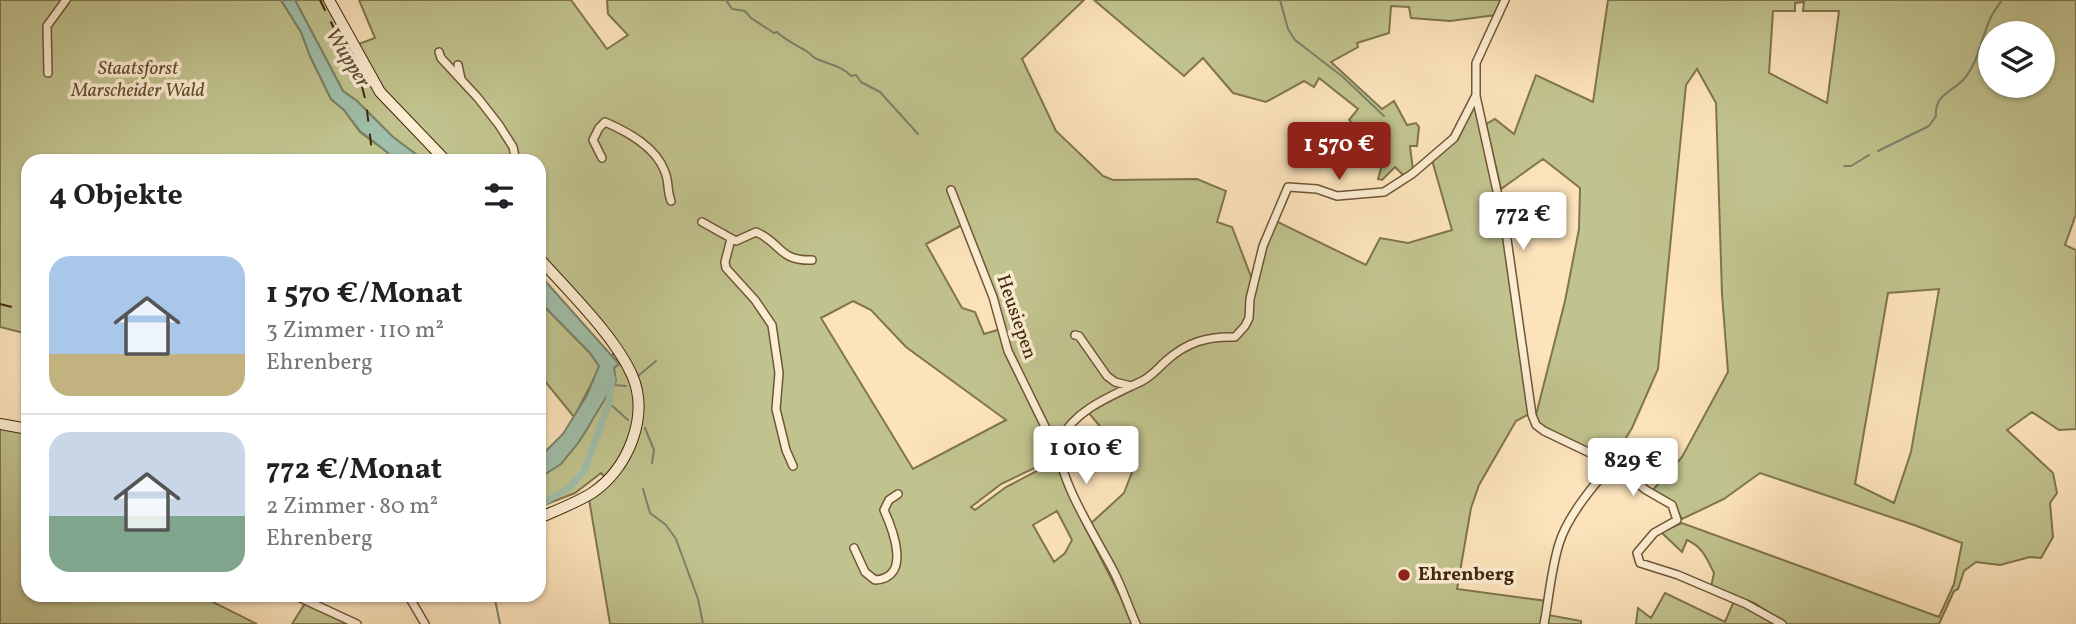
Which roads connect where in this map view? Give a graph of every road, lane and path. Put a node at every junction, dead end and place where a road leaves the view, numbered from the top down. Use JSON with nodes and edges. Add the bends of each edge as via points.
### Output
{"nodes":[{"id":1,"x":66,"y":0,"type":"edge"},
{"id":2,"x":330,"y":0,"type":"edge"},
{"id":3,"x":1505,"y":0,"type":"edge"},
{"id":4,"x":439,"y":52,"type":"dead end"},
{"id":5,"x":458,"y":65,"type":"dead end"},
{"id":6,"x":48,"y":73,"type":"dead end"},
{"id":7,"x":461,"y":80,"type":"junction"},
{"id":8,"x":1476,"y":96,"type":"junction"},
{"id":9,"x":439,"y":154,"type":"edge"},
{"id":10,"x":515,"y":154,"type":"edge"},
{"id":11,"x":602,"y":158,"type":"dead end"},
{"id":12,"x":951,"y":190,"type":"dead end"},
{"id":13,"x":671,"y":201,"type":"dead end"},
{"id":14,"x":702,"y":222,"type":"dead end"},
{"id":15,"x":732,"y":239,"type":"junction"},
{"id":16,"x":812,"y":260,"type":"dead end"},
{"id":17,"x":546,"y":266,"type":"edge"},
{"id":18,"x":1075,"y":335,"type":"dead end"},
{"id":19,"x":1131,"y":387,"type":"junction"},
{"id":20,"x":0,"y":424,"type":"edge"},
{"id":21,"x":21,"y":428,"type":"edge"},
{"id":22,"x":1058,"y":452,"type":"junction"},
{"id":23,"x":1613,"y":464,"type":"junction"},
{"id":24,"x":793,"y":466,"type":"dead end"},
{"id":25,"x":898,"y":494,"type":"dead end"},
{"id":26,"x":546,"y":515,"type":"edge"},
{"id":27,"x":854,"y":548,"type":"dead end"},
{"id":28,"x":310,"y":602,"type":"edge"},
{"id":29,"x":412,"y":602,"type":"edge"},
{"id":30,"x":357,"y":624,"type":"edge"},
{"id":31,"x":425,"y":624,"type":"edge"},
{"id":32,"x":1136,"y":624,"type":"edge"},
{"id":33,"x":1544,"y":624,"type":"edge"},
{"id":34,"x":1782,"y":624,"type":"edge"}],
"edges":[{"from":1,"to":6,"type":"street","via":[[47,26]]},
{"from":2,"to":9,"type":"main road","via":[[380,92]]},
{"from":3,"to":8,"type":"street","via":[[1476,63]]},
{"from":4,"to":7,"type":"street"},
{"from":5,"to":7,"type":"street"},
{"from":7,"to":10,"type":"street","via":[[499,125]]},
{"from":8,"to":19,"type":"street","via":[[1454,138],[1384,192],[1337,196],[1288,187],[1263,246],[1245,326],[1235,337],[1213,336],[1194,342]]},
{"from":8,"to":23,"type":"street","via":[[1506,232],[1532,415],[1544,431]]},
{"from":11,"to":13,"type":"street","via":[[593,140],[605,122],[652,152],[665,170]]},
{"from":12,"to":22,"type":"street","name":"Heusiepen","via":[[993,297],[1008,351]]},
{"from":14,"to":15,"type":"street"},
{"from":15,"to":16,"type":"street","via":[[756,232],[795,261]]},
{"from":15,"to":24,"type":"street","via":[[726,268],[772,325],[779,373],[776,409]]},
{"from":17,"to":26,"type":"main road","via":[[625,362],[636,386],[638,411],[629,446],[605,482]]},
{"from":18,"to":19,"type":"street","via":[[1107,376]]},
{"from":19,"to":22,"type":"street","via":[[1069,426]]},
{"from":20,"to":21,"type":"main road"},
{"from":22,"to":32,"type":"street","via":[[1086,524],[1112,568]]},
{"from":23,"to":33,"type":"street","via":[[1563,534]]},
{"from":23,"to":34,"type":"street","via":[[1672,505],[1677,516],[1641,546],[1637,553],[1640,563],[1746,604]]},
{"from":25,"to":27,"type":"street","via":[[884,510],[898,558],[894,570],[875,580],[865,572]]},
{"from":28,"to":30,"type":"street"},
{"from":29,"to":31,"type":"street"}]}
